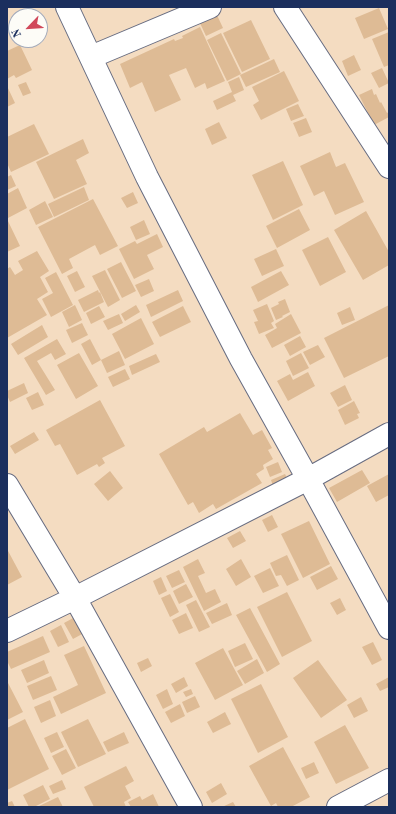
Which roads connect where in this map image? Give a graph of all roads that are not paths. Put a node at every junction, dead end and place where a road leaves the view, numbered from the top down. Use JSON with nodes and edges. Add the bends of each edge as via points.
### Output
{"nodes":[{"id":1,"x":67,"y":7,"type":"edge"},
{"id":2,"x":210,"y":7,"type":"edge"},
{"id":3,"x":285,"y":7,"type":"edge"},
{"id":4,"x":91,"y":57,"type":"junction"},
{"id":5,"x":389,"y":167,"type":"edge"},
{"id":6,"x":389,"y":434,"type":"edge"},
{"id":7,"x":308,"y":479,"type":"junction"},
{"id":8,"x":7,"y":485,"type":"edge"},
{"id":9,"x":76,"y":598,"type":"junction"},
{"id":10,"x":389,"y":628,"type":"edge"},
{"id":11,"x":7,"y":631,"type":"edge"},
{"id":12,"x":389,"y":780,"type":"edge"},
{"id":13,"x":191,"y":807,"type":"edge"},
{"id":14,"x":338,"y":807,"type":"edge"}],
"edges":[{"from":1,"to":4,"type":"street"},
{"from":2,"to":4,"type":"street"},
{"from":3,"to":5,"type":"street"},
{"from":4,"to":7,"type":"street","via":[[190,262]]},
{"from":6,"to":7,"type":"street"},
{"from":7,"to":9,"type":"street"},
{"from":7,"to":10,"type":"street"},
{"from":8,"to":9,"type":"street"},
{"from":9,"to":11,"type":"street"},
{"from":9,"to":13,"type":"street"},
{"from":12,"to":14,"type":"street"}]}
